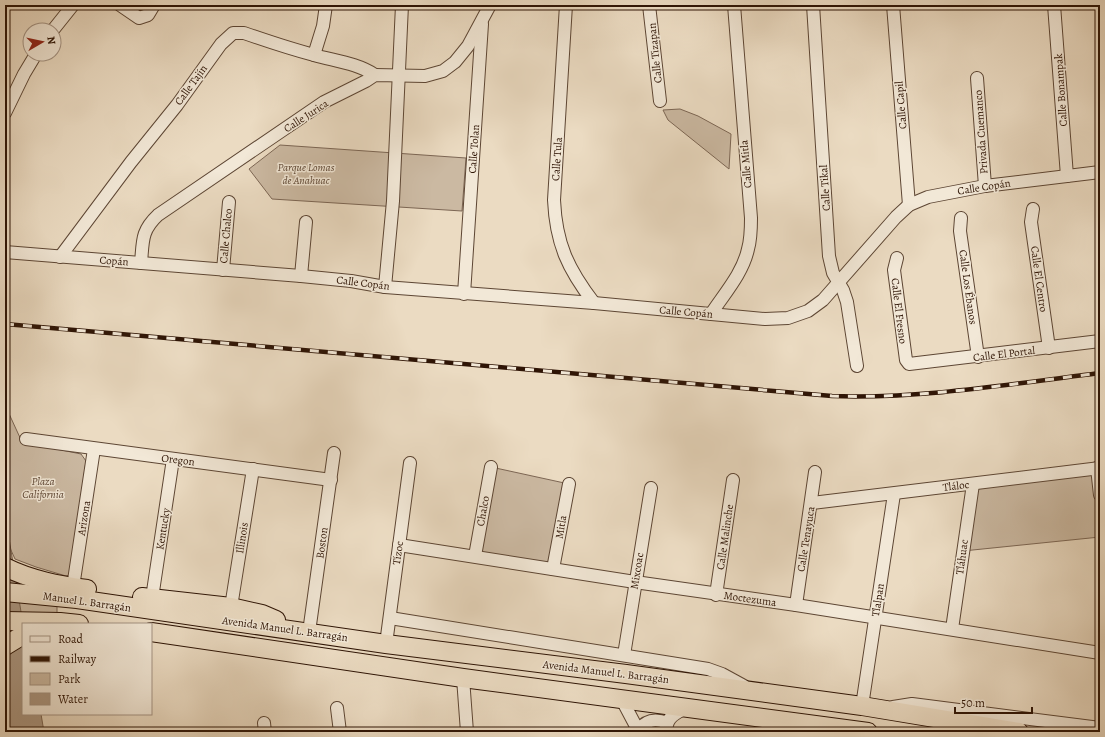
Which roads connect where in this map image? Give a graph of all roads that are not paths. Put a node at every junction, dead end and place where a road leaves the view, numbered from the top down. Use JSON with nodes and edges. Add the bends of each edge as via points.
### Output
{"nodes":[{"id":1,"x":73,"y":5,"type":"edge"},
{"id":2,"x":120,"y":5,"type":"edge"},
{"id":3,"x":154,"y":5,"type":"edge"},
{"id":4,"x":326,"y":5,"type":"edge"},
{"id":5,"x":402,"y":5,"type":"edge"},
{"id":6,"x":484,"y":5,"type":"edge"},
{"id":7,"x":490,"y":5,"type":"edge"},
{"id":8,"x":566,"y":5,"type":"edge"},
{"id":9,"x":650,"y":5,"type":"edge"},
{"id":10,"x":734,"y":5,"type":"edge"},
{"id":11,"x":813,"y":5,"type":"edge"},
{"id":12,"x":893,"y":5,"type":"edge"},
{"id":13,"x":1054,"y":5,"type":"edge"},
{"id":14,"x":483,"y":20,"type":"junction"},
{"id":15,"x":59,"y":22,"type":"edge"},
{"id":16,"x":314,"y":55,"type":"junction"},
{"id":17,"x":31,"y":62,"type":"edge"},
{"id":18,"x":375,"y":76,"type":"junction"},
{"id":19,"x":398,"y":77,"type":"junction"},
{"id":20,"x":977,"y":78,"type":"dead end"},
{"id":21,"x":660,"y":101,"type":"dead end"},
{"id":22,"x":5,"y":113,"type":"edge"},
{"id":23,"x":1100,"y":172,"type":"edge"},
{"id":24,"x":1067,"y":176,"type":"junction"},
{"id":25,"x":985,"y":186,"type":"junction"},
{"id":26,"x":229,"y":202,"type":"dead end"},
{"id":27,"x":909,"y":205,"type":"junction"},
{"id":28,"x":1033,"y":209,"type":"dead end"},
{"id":29,"x":961,"y":218,"type":"dead end"},
{"id":30,"x":306,"y":222,"type":"dead end"},
{"id":31,"x":5,"y":252,"type":"edge"},
{"id":32,"x":60,"y":257,"type":"junction"},
{"id":33,"x":897,"y":258,"type":"dead end"},
{"id":34,"x":141,"y":263,"type":"junction"},
{"id":35,"x":223,"y":270,"type":"junction"},
{"id":36,"x":301,"y":276,"type":"junction"},
{"id":37,"x":839,"y":283,"type":"junction"},
{"id":38,"x":385,"y":287,"type":"junction"},
{"id":39,"x":464,"y":294,"type":"junction"},
{"id":40,"x":594,"y":303,"type":"junction"},
{"id":41,"x":711,"y":314,"type":"junction"},
{"id":42,"x":1100,"y":341,"type":"edge"},
{"id":43,"x":1049,"y":348,"type":"junction"},
{"id":44,"x":978,"y":357,"type":"junction"},
{"id":45,"x":908,"y":364,"type":"joint"},
{"id":46,"x":857,"y":366,"type":"dead end"},
{"id":47,"x":26,"y":439,"type":"dead end"},
{"id":48,"x":94,"y":449,"type":"junction"},
{"id":49,"x":334,"y":453,"type":"dead end"},
{"id":50,"x":173,"y":459,"type":"junction"},
{"id":51,"x":410,"y":463,"type":"dead end"},
{"id":52,"x":491,"y":467,"type":"dead end"},
{"id":53,"x":1099,"y":468,"type":"edge"},
{"id":54,"x":253,"y":469,"type":"junction"},
{"id":55,"x":816,"y":472,"type":"dead end"},
{"id":56,"x":331,"y":480,"type":"junction"},
{"id":57,"x":734,"y":480,"type":"dead end"},
{"id":58,"x":569,"y":484,"type":"dead end"},
{"id":59,"x":973,"y":484,"type":"junction"},
{"id":60,"x":651,"y":488,"type":"dead end"},
{"id":61,"x":894,"y":494,"type":"junction"},
{"id":62,"x":1100,"y":495,"type":"edge"},
{"id":63,"x":812,"y":503,"type":"junction"},
{"id":64,"x":399,"y":544,"type":"junction"},
{"id":65,"x":475,"y":556,"type":"junction"},
{"id":66,"x":5,"y":567,"type":"edge"},
{"id":67,"x":553,"y":569,"type":"junction"},
{"id":68,"x":635,"y":582,"type":"junction"},
{"id":69,"x":73,"y":587,"type":"junction"},
{"id":70,"x":5,"y":592,"type":"edge"},
{"id":71,"x":716,"y":595,"type":"junction"},
{"id":72,"x":152,"y":598,"type":"junction"},
{"id":73,"x":796,"y":605,"type":"junction"},
{"id":74,"x":231,"y":607,"type":"junction"},
{"id":75,"x":193,"y":617,"type":"joint"},
{"id":76,"x":390,"y":618,"type":"junction"},
{"id":77,"x":875,"y":619,"type":"junction"},
{"id":78,"x":5,"y":621,"type":"edge"},
{"id":79,"x":70,"y":623,"type":"edge"},
{"id":80,"x":952,"y":629,"type":"junction"},
{"id":81,"x":300,"y":631,"type":"junction"},
{"id":82,"x":152,"y":632,"type":"edge"},
{"id":83,"x":22,"y":637,"type":"edge"},
{"id":84,"x":386,"y":644,"type":"junction"},
{"id":85,"x":5,"y":646,"type":"edge"},
{"id":86,"x":1100,"y":653,"type":"edge"},
{"id":87,"x":624,"y":655,"type":"junction"},
{"id":88,"x":463,"y":678,"type":"junction"},
{"id":89,"x":754,"y":692,"type":"junction"},
{"id":90,"x":621,"y":698,"type":"junction"},
{"id":91,"x":862,"y":706,"type":"junction"},
{"id":92,"x":337,"y":708,"type":"dead end"},
{"id":93,"x":687,"y":708,"type":"junction"},
{"id":94,"x":880,"y":709,"type":"junction"},
{"id":95,"x":666,"y":728,"type":"edge"},
{"id":96,"x":1100,"y":728,"type":"edge"},
{"id":97,"x":639,"y":731,"type":"edge"},
{"id":98,"x":340,"y":732,"type":"edge"},
{"id":99,"x":467,"y":732,"type":"edge"},
{"id":100,"x":863,"y":732,"type":"edge"},
{"id":101,"x":1019,"y":732,"type":"edge"}],
"edges":[{"from":1,"to":15,"type":"street"},
{"from":2,"to":3,"type":"street","via":[[139,18],[148,15]]},
{"from":4,"to":16,"type":"street"},
{"from":5,"to":19,"type":"street"},
{"from":6,"to":14,"type":"street","name":"Calle Tolan"},
{"from":7,"to":14,"type":"street"},
{"from":8,"to":40,"type":"street","name":"Calle Tula","via":[[555,215],[562,250],[568,264]]},
{"from":9,"to":21,"type":"street","name":"Calle Tizapan"},
{"from":10,"to":41,"type":"street","name":"Calle Mitla","via":[[751,233],[742,266]]},
{"from":11,"to":37,"type":"street","name":"Calle Tikal","via":[[829,256],[833,273]]},
{"from":12,"to":27,"type":"street","name":"Calle Capil"},
{"from":13,"to":24,"type":"street","name":"Calle Bonampak"},
{"from":14,"to":19,"type":"street","via":[[468,46],[455,62],[443,71],[426,76]]},
{"from":14,"to":39,"type":"street","name":"Calle Tolan"},
{"from":16,"to":18,"type":"street","name":"Calle Tajín","via":[[365,69]]},
{"from":16,"to":32,"type":"street","name":"Calle Tajín","via":[[244,33],[233,33],[229,36]]},
{"from":17,"to":22,"type":"street"},
{"from":18,"to":19,"type":"street"},
{"from":18,"to":34,"type":"street","name":"Calle Jurica","via":[[324,102],[158,215],[149,223],[143,235]]},
{"from":19,"to":38,"type":"street","via":[[392,211]]},
{"from":20,"to":25,"type":"street","name":"Privada Cuemanco"},
{"from":23,"to":24,"type":"street","name":"Calle Copán"},
{"from":24,"to":25,"type":"street","name":"Calle Copán"},
{"from":25,"to":27,"type":"street","name":"Calle Copán","via":[[928,197]]},
{"from":26,"to":35,"type":"street","name":"Calle Chalco"},
{"from":27,"to":37,"type":"street","name":"Calle Copán"},
{"from":28,"to":43,"type":"street","name":"Calle El Centro","via":[[1031,222]]},
{"from":29,"to":44,"type":"street","name":"Calle Los Ébanos","via":[[960,231]]},
{"from":30,"to":36,"type":"street"},
{"from":31,"to":32,"type":"street","name":"Copán"},
{"from":32,"to":34,"type":"street","name":"Copán"},
{"from":33,"to":45,"type":"street","name":"Calle El Fresno","via":[[894,270]]},
{"from":34,"to":35,"type":"street","name":"Copán"},
{"from":35,"to":36,"type":"street","name":"Calle Copán"},
{"from":36,"to":38,"type":"street","name":"Calle Copán"},
{"from":37,"to":41,"type":"street","name":"Calle Copán","via":[[808,311],[788,318],[765,319]]},
{"from":37,"to":46,"type":"street","name":"Calle Tikal","via":[[847,302]]},
{"from":38,"to":39,"type":"street","name":"Calle Copán"},
{"from":39,"to":40,"type":"street","name":"Calle Copán"},
{"from":40,"to":41,"type":"street","name":"Calle Copán"},
{"from":42,"to":43,"type":"street","name":"Calle El Portal"},
{"from":43,"to":44,"type":"street","name":"Calle El Portal"},
{"from":44,"to":45,"type":"street","name":"Calle El Portal"},
{"from":47,"to":48,"type":"street","name":"Oregon"},
{"from":48,"to":50,"type":"street","name":"Oregon"},
{"from":48,"to":69,"type":"street","name":"Arizona"},
{"from":49,"to":56,"type":"street","name":"Boston"},
{"from":50,"to":54,"type":"street","name":"Oregon"},
{"from":50,"to":72,"type":"street","name":"Kentucky"},
{"from":51,"to":64,"type":"street","name":"Tízoc"},
{"from":52,"to":65,"type":"street","name":"Chalco"},
{"from":53,"to":59,"type":"street","name":"Tláloc"},
{"from":53,"to":62,"type":"street"},
{"from":54,"to":56,"type":"street","name":"Oregon"},
{"from":54,"to":74,"type":"street","name":"Illinois"},
{"from":55,"to":63,"type":"street","name":"Calle Tenayuca"},
{"from":56,"to":81,"type":"street","name":"Boston"},
{"from":57,"to":71,"type":"street","name":"Calle Malinche"},
{"from":58,"to":67,"type":"street","name":"Mitla"},
{"from":59,"to":61,"type":"street","name":"Tláloc"},
{"from":59,"to":80,"type":"street","name":"Tláhuac"},
{"from":60,"to":68,"type":"street","name":"Mixcoac"},
{"from":61,"to":63,"type":"street","name":"Tláloc"},
{"from":61,"to":77,"type":"street","name":"Tlalpan"},
{"from":63,"to":73,"type":"street","name":"Calle Tenayuca"},
{"from":64,"to":65,"type":"street","name":"Moctezuma"},
{"from":64,"to":76,"type":"street","name":"Tízoc"},
{"from":65,"to":67,"type":"street","name":"Moctezuma"},
{"from":66,"to":69,"type":"highway","via":[[32,578]]},
{"from":67,"to":68,"type":"street","name":"Moctezuma"},
{"from":68,"to":71,"type":"street","name":"Moctezuma"},
{"from":68,"to":87,"type":"street","name":"Mixcoac"},
{"from":69,"to":72,"type":"highway"},
{"from":70,"to":75,"type":"highway","name":"Manuel L. Barragán"},
{"from":71,"to":73,"type":"street","name":"Moctezuma"},
{"from":72,"to":74,"type":"highway"},
{"from":73,"to":77,"type":"street","name":"Moctezuma"},
{"from":74,"to":81,"type":"highway","via":[[270,617]]},
{"from":75,"to":81,"type":"highway","name":"Avenida Manuel L. Barragán"},
{"from":76,"to":84,"type":"street","name":"Tízoc"},
{"from":76,"to":87,"type":"street"},
{"from":77,"to":80,"type":"street","name":"Moctezuma"},
{"from":77,"to":91,"type":"street","name":"Tlalpan"},
{"from":78,"to":79,"type":"highway","name":"Manuel L. Barragán"},
{"from":80,"to":86,"type":"street","name":"Moctezuma"},
{"from":81,"to":84,"type":"highway","name":"Avenida Manuel L. Barragán"},
{"from":82,"to":88,"type":"highway","name":"Avenida Manuel L. Barragán"},
{"from":83,"to":85,"type":"highway"},
{"from":84,"to":89,"type":"highway","name":"Avenida Manuel L. Barragán"},
{"from":87,"to":89,"type":"street","via":[[708,670],[722,674]]},
{"from":88,"to":90,"type":"highway","name":"Avenida Manuel L. Barragán"},
{"from":88,"to":99,"type":"street"},
{"from":89,"to":91,"type":"highway","name":"Avenida Manuel L. Barragán"},
{"from":90,"to":93,"type":"highway","name":"Avenida Manuel L. Barragán"},
{"from":90,"to":97,"type":"street"},
{"from":91,"to":94,"type":"highway","name":"Avenida Manuel L. Barragán"},
{"from":92,"to":98,"type":"street"},
{"from":93,"to":95,"type":"street","via":[[668,720]]},
{"from":93,"to":100,"type":"highway","name":"Avenida Manuel L. Barragán"},
{"from":94,"to":96,"type":"street","via":[[912,704]]},
{"from":94,"to":101,"type":"highway","name":"Avenida Manuel L. Barragán"},
{"from":95,"to":97,"type":"street","via":[[660,721],[651,720]]}]}
